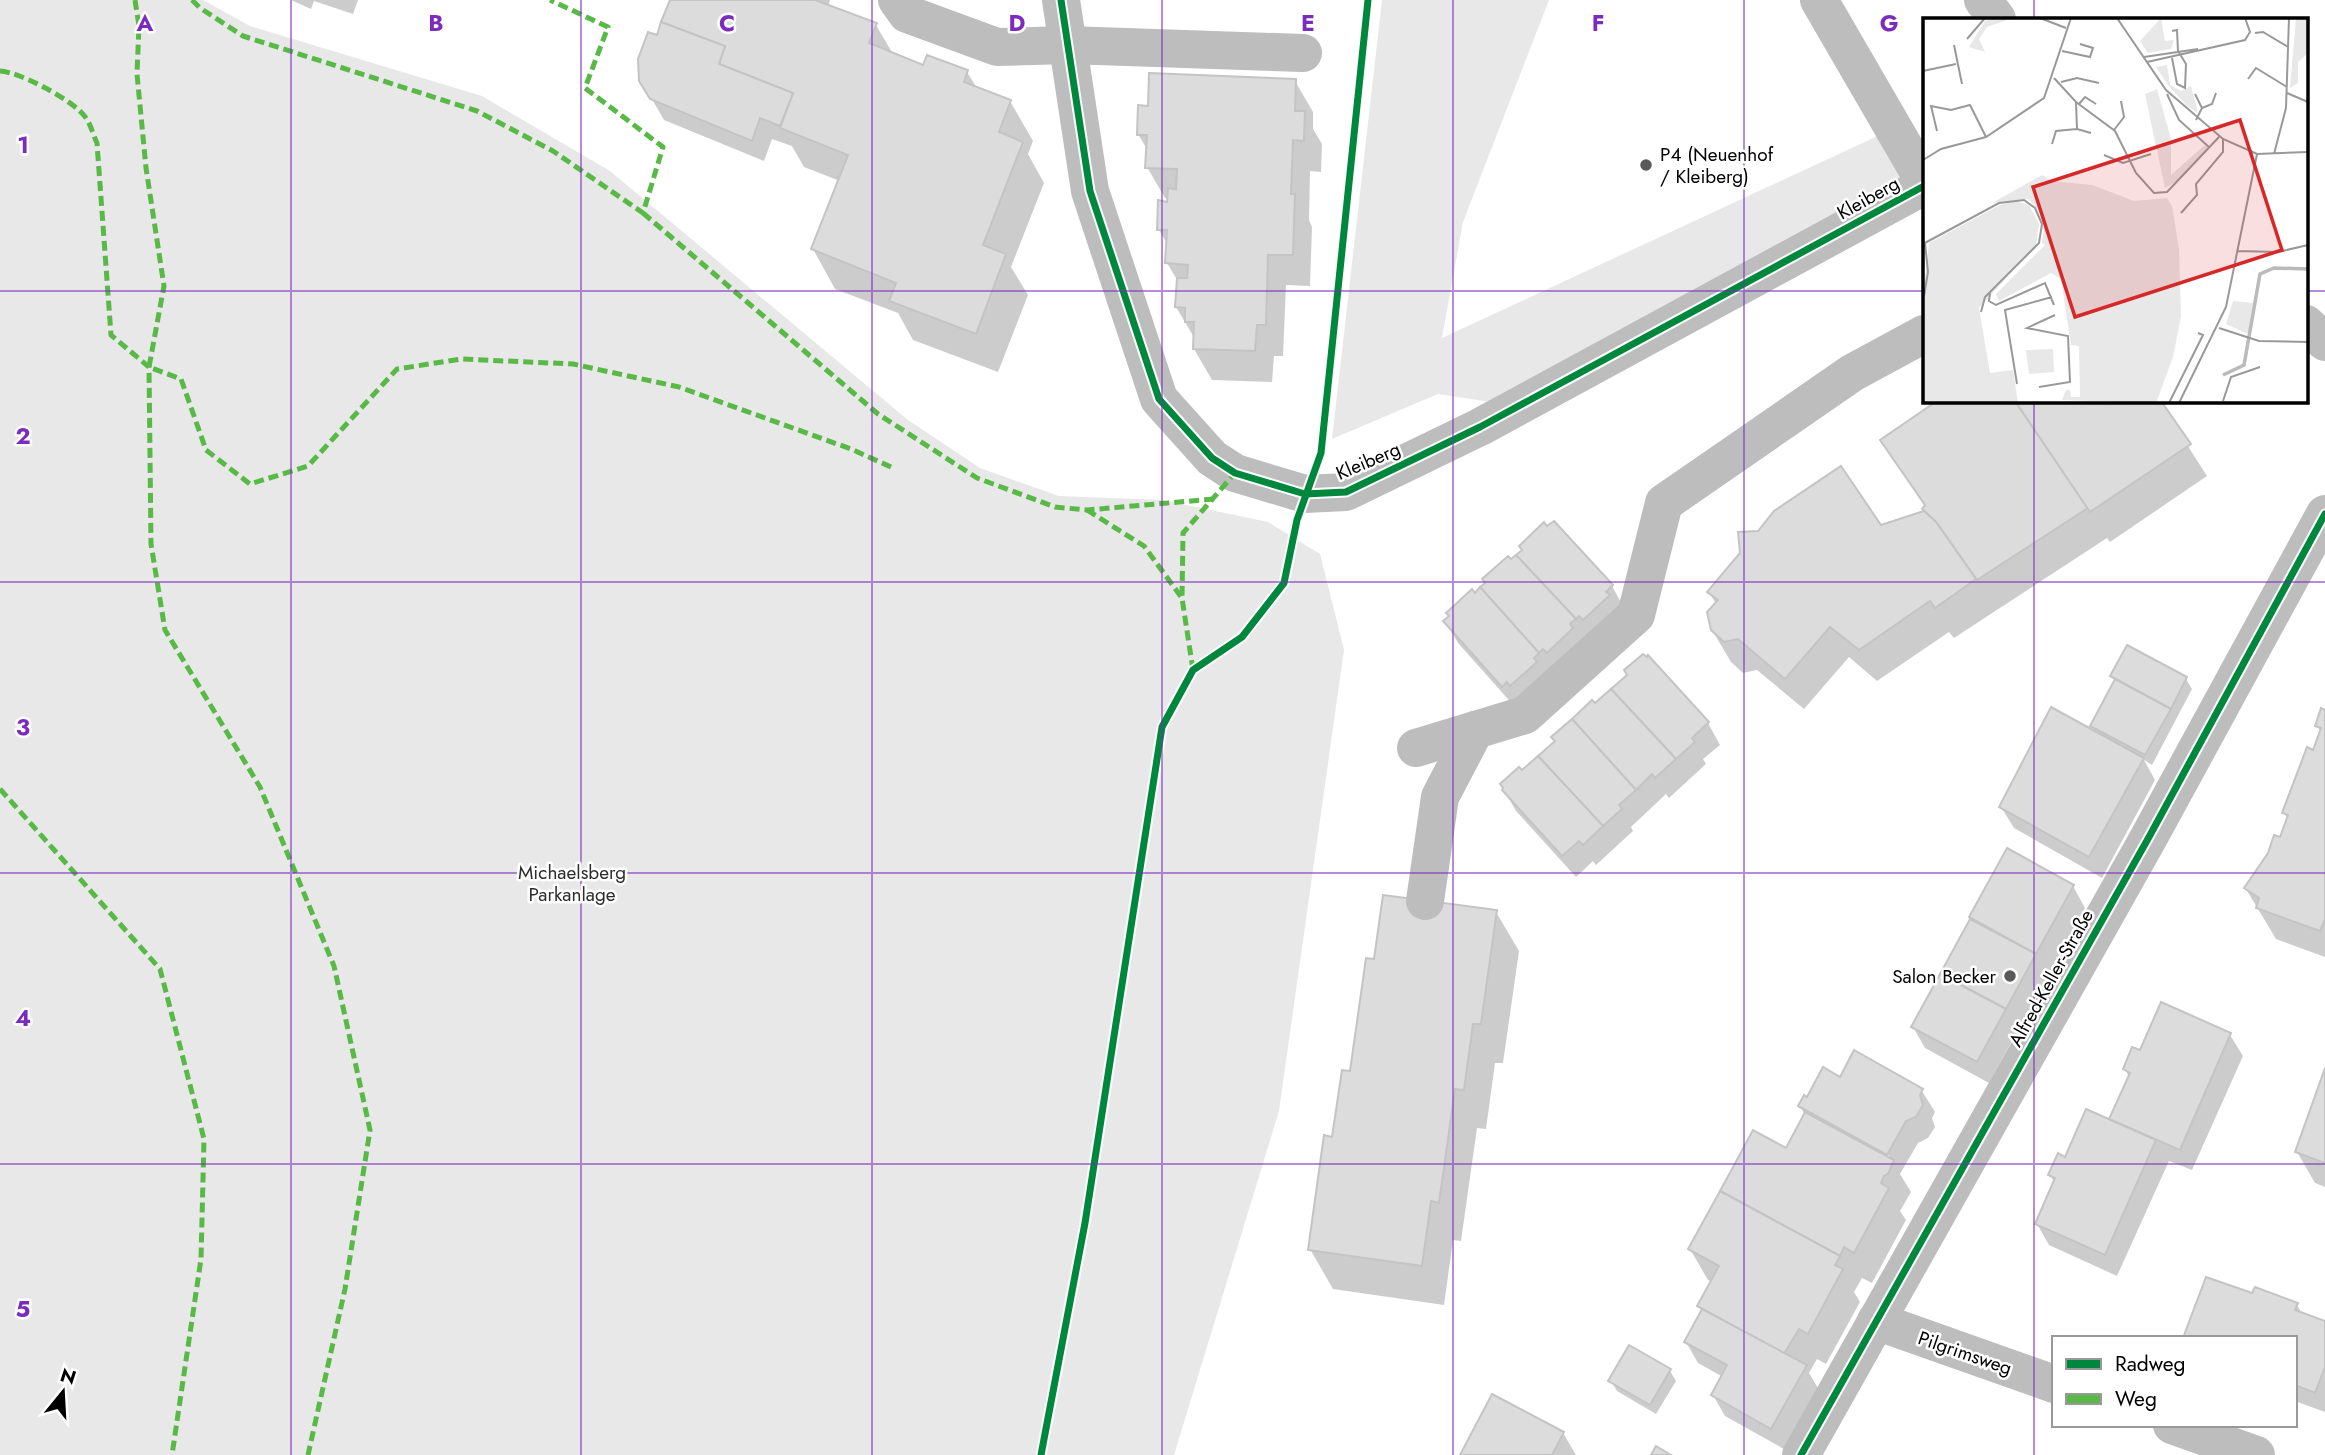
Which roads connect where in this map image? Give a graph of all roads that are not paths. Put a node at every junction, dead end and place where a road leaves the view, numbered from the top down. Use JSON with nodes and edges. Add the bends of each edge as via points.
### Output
{"nodes":[{"id":1,"x":897,"y":0,"type":"edge"},
{"id":2,"x":1061,"y":0,"type":"edge"},
{"id":3,"x":1819,"y":0,"type":"edge"},
{"id":4,"x":1983,"y":0,"type":"edge"},
{"id":5,"x":1996,"y":18,"type":"edge"},
{"id":6,"x":1068,"y":45,"type":"junction"},
{"id":7,"x":1303,"y":53,"type":"dead end"},
{"id":8,"x":1923,"y":181,"type":"edge"},
{"id":9,"x":1923,"y":184,"type":"edge"},
{"id":10,"x":2308,"y":326,"type":"edge"},
{"id":11,"x":1923,"y":335,"type":"edge"},
{"id":12,"x":2325,"y":342,"type":"edge"},
{"id":13,"x":2325,"y":514,"type":"edge"},
{"id":14,"x":1475,"y":730,"type":"junction"},
{"id":15,"x":1416,"y":748,"type":"dead end"},
{"id":16,"x":1425,"y":901,"type":"dead end"},
{"id":17,"x":1875,"y":1321,"type":"junction"},
{"id":18,"x":2052,"y":1383,"type":"edge"},
{"id":19,"x":2178,"y":1427,"type":"edge"},
{"id":20,"x":1801,"y":1455,"type":"edge"},
{"id":21,"x":2256,"y":1455,"type":"edge"}],
"edges":[{"from":1,"to":6,"type":"street","via":[[907,14],[997,47]]},
{"from":2,"to":6,"type":"street","name":"Kleiberg"},
{"from":3,"to":8,"type":"street"},
{"from":4,"to":5,"type":"street"},
{"from":6,"to":7,"type":"street"},
{"from":6,"to":9,"type":"street","name":"Kleiberg","via":[[1090,191],[1159,399],[1212,458],[1235,473],[1306,494],[1346,492],[1480,427]]},
{"from":10,"to":12,"type":"street"},
{"from":11,"to":14,"type":"street","via":[[1852,373],[1664,503],[1636,615],[1525,715]]},
{"from":13,"to":17,"type":"street","name":"Alfred-Keller-Straße","via":[[2149,837]]},
{"from":14,"to":15,"type":"street"},
{"from":14,"to":16,"type":"street","via":[[1440,797]]},
{"from":17,"to":18,"type":"street","name":"Pilgrimsweg"},
{"from":17,"to":20,"type":"street","name":"Alfred-Keller-Straße"},
{"from":19,"to":21,"type":"street"}]}
